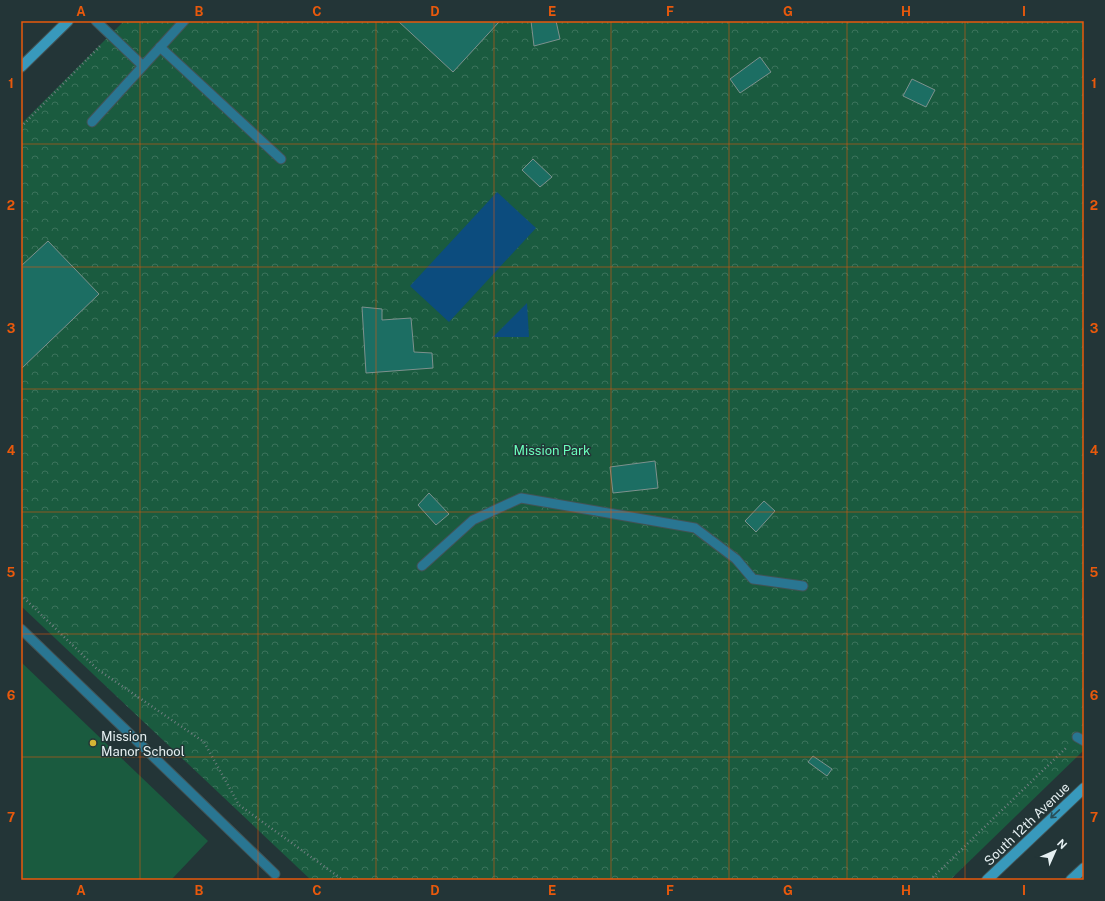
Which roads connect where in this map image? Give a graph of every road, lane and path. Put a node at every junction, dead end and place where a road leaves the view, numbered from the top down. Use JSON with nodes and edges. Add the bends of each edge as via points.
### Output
{"nodes":[{"id":1,"x":68,"y":21,"type":"edge"},
{"id":2,"x":96,"y":21,"type":"edge"},
{"id":3,"x":184,"y":21,"type":"edge"},
{"id":4,"x":111,"y":35,"type":"junction"},
{"id":5,"x":160,"y":47,"type":"junction"},
{"id":6,"x":143,"y":66,"type":"junction"},
{"id":7,"x":21,"y":67,"type":"edge"},
{"id":8,"x":92,"y":122,"type":"dead end"},
{"id":9,"x":21,"y":127,"type":"edge"},
{"id":10,"x":281,"y":159,"type":"dead end"},
{"id":11,"x":422,"y":566,"type":"dead end"},
{"id":12,"x":803,"y":586,"type":"dead end"},
{"id":13,"x":21,"y":595,"type":"edge"},
{"id":14,"x":21,"y":629,"type":"edge"},
{"id":15,"x":1080,"y":739,"type":"edge"},
{"id":16,"x":1084,"y":788,"type":"edge"},
{"id":17,"x":1084,"y":868,"type":"edge"},
{"id":18,"x":275,"y":874,"type":"dead end"},
{"id":19,"x":342,"y":880,"type":"edge"},
{"id":20,"x":930,"y":880,"type":"edge"},
{"id":21,"x":987,"y":880,"type":"edge"},
{"id":22,"x":1071,"y":880,"type":"edge"}],
"edges":[{"from":1,"to":7,"type":"main road"},
{"from":2,"to":4,"type":"lane"},
{"from":3,"to":5,"type":"lane"},
{"from":4,"to":6,"type":"lane"},
{"from":4,"to":9,"type":"path"},
{"from":5,"to":6,"type":"lane"},
{"from":5,"to":10,"type":"lane"},
{"from":6,"to":8,"type":"lane"},
{"from":11,"to":12,"type":"lane","via":[[473,520],[521,498],[695,528],[736,559],[753,579]]},
{"from":13,"to":19,"type":"path","via":[[96,669],[204,742],[239,804]]},
{"from":14,"to":18,"type":"lane"},
{"from":15,"to":20,"type":"path"},
{"from":16,"to":21,"type":"main road","name":"South 12th Avenue","one_way":true},
{"from":17,"to":22,"type":"main road"}]}
